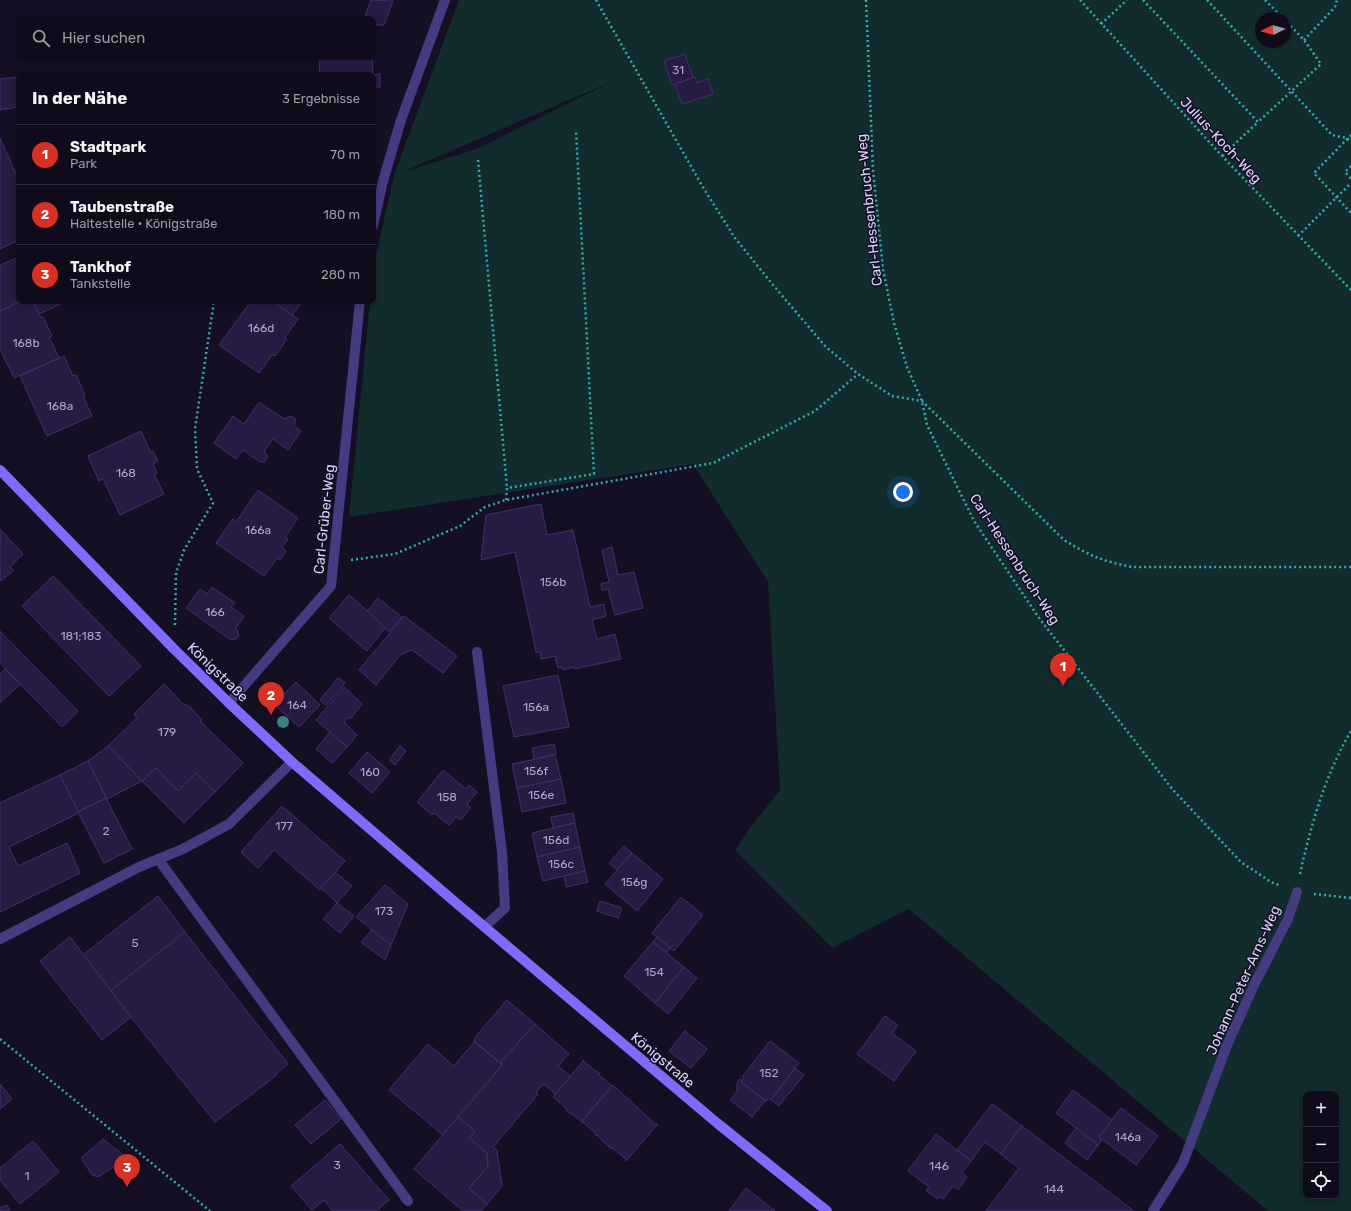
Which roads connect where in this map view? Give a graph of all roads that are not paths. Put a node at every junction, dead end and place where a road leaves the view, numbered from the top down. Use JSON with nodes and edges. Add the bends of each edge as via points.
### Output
{"nodes":[{"id":1,"x":445,"y":0,"type":"edge"},
{"id":2,"x":376,"y":212,"type":"edge"},
{"id":3,"x":360,"y":304,"type":"edge"},
{"id":4,"x":0,"y":470,"type":"edge"},
{"id":5,"x":477,"y":652,"type":"dead end"},
{"id":6,"x":229,"y":703,"type":"junction"},
{"id":7,"x":292,"y":762,"type":"junction"},
{"id":8,"x":158,"y":859,"type":"junction"},
{"id":9,"x":1297,"y":892,"type":"road end"},
{"id":10,"x":484,"y":927,"type":"junction"},
{"id":11,"x":0,"y":939,"type":"edge"},
{"id":12,"x":408,"y":1201,"type":"dead end"},
{"id":13,"x":827,"y":1211,"type":"edge"},
{"id":14,"x":1153,"y":1211,"type":"edge"}],
"edges":[{"from":1,"to":2,"type":"street","via":[[401,120]]},
{"from":3,"to":6,"type":"street","name":"Carl-Grüber-Weg","via":[[331,586]]},
{"from":4,"to":6,"type":"main road","name":"Königstraße"},
{"from":5,"to":10,"type":"street","via":[[502,852],[506,908]]},
{"from":6,"to":7,"type":"main road","name":"Königstraße"},
{"from":7,"to":8,"type":"street","via":[[229,824],[208,837]]},
{"from":7,"to":10,"type":"main road","name":"Königstraße"},
{"from":8,"to":11,"type":"street"},
{"from":8,"to":12,"type":"street"},
{"from":9,"to":14,"type":"street","name":"Johann-Peter-Arns-Weg","via":[[1288,919],[1227,1045],[1183,1163]]},
{"from":10,"to":13,"type":"main road","name":"Königstraße","via":[[717,1123]]}]}
